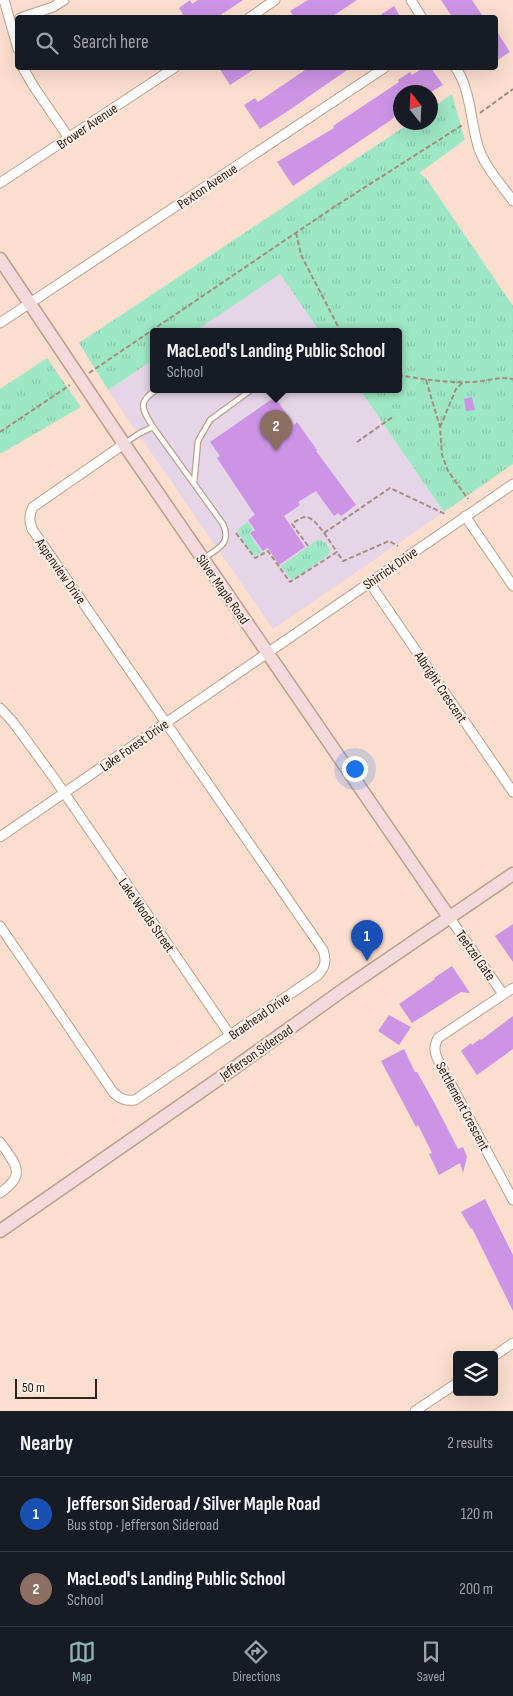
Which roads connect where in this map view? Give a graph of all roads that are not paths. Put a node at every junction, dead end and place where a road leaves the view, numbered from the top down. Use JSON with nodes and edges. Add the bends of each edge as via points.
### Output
{"nodes":[{"id":1,"x":4,"y":0,"type":"edge"},
{"id":2,"x":64,"y":0,"type":"edge"},
{"id":3,"x":275,"y":0,"type":"edge"},
{"id":4,"x":411,"y":0,"type":"edge"},
{"id":5,"x":28,"y":15,"type":"edge"},
{"id":6,"x":253,"y":15,"type":"edge"},
{"id":7,"x":420,"y":15,"type":"edge"},
{"id":8,"x":15,"y":17,"type":"edge"},
{"id":9,"x":24,"y":70,"type":"edge"},
{"id":10,"x":171,"y":70,"type":"edge"},
{"id":11,"x":381,"y":70,"type":"edge"},
{"id":12,"x":457,"y":70,"type":"edge"},
{"id":13,"x":69,"y":138,"type":"junction"},
{"id":14,"x":0,"y":183,"type":"edge"},
{"id":15,"x":512,"y":199,"type":"edge"},
{"id":16,"x":0,"y":259,"type":"edge"},
{"id":17,"x":30,"y":304,"type":"junction"},
{"id":18,"x":0,"y":323,"type":"edge"},
{"id":19,"x":152,"y":393,"type":"edge"},
{"id":20,"x":247,"y":393,"type":"edge"},
{"id":21,"x":153,"y":427,"type":"junction"},
{"id":22,"x":124,"y":444,"type":"junction"},
{"id":23,"x":194,"y":483,"type":"junction"},
{"id":24,"x":513,"y":484,"type":"edge"},
{"id":25,"x":466,"y":516,"type":"junction"},
{"id":26,"x":203,"y":559,"type":"junction"},
{"id":27,"x":369,"y":582,"type":"junction"},
{"id":28,"x":513,"y":586,"type":"edge"},
{"id":29,"x":268,"y":653,"type":"junction"},
{"id":30,"x":0,"y":708,"type":"edge"},
{"id":31,"x":167,"y":723,"type":"junction"},
{"id":32,"x":513,"y":792,"type":"edge"},
{"id":33,"x":64,"y":794,"type":"junction"},
{"id":34,"x":0,"y":837,"type":"edge"},
{"id":35,"x":513,"y":874,"type":"edge"},
{"id":36,"x":449,"y":916,"type":"junction"},
{"id":37,"x":0,"y":926,"type":"edge"},
{"id":38,"x":513,"y":988,"type":"edge"},
{"id":39,"x":503,"y":994,"type":"junction"},
{"id":40,"x":230,"y":1035,"type":"junction"},
{"id":41,"x":0,"y":1142,"type":"edge"},
{"id":42,"x":0,"y":1193,"type":"edge"},
{"id":43,"x":513,"y":1200,"type":"edge"},
{"id":44,"x":0,"y":1231,"type":"edge"},
{"id":45,"x":513,"y":1343,"type":"edge"},
{"id":46,"x":498,"y":1353,"type":"edge"},
{"id":47,"x":453,"y":1386,"type":"edge"},
{"id":48,"x":415,"y":1411,"type":"edge"}],
"edges":[{"from":1,"to":8,"type":"street"},
{"from":2,"to":5,"type":"street"},
{"from":3,"to":6,"type":"street"},
{"from":4,"to":7,"type":"street"},
{"from":9,"to":13,"type":"street"},
{"from":10,"to":13,"type":"street","name":"Brower Avenue"},
{"from":11,"to":17,"type":"street","name":"Pexton Avenue"},
{"from":12,"to":15,"type":"street","via":[[468,94],[478,147]]},
{"from":13,"to":14,"type":"street","name":"Brower Avenue"},
{"from":16,"to":17,"type":"street","name":"Silver Maple Road"},
{"from":17,"to":18,"type":"street","name":"Pexton Avenue"},
{"from":17,"to":22,"type":"street","name":"Silver Maple Road"},
{"from":19,"to":21,"type":"lane","via":[[143,402],[143,411]]},
{"from":20,"to":23,"type":"lane","via":[[210,420],[198,441]]},
{"from":21,"to":22,"type":"lane"},
{"from":21,"to":23,"type":"lane"},
{"from":22,"to":26,"type":"street","name":"Silver Maple Road"},
{"from":22,"to":31,"type":"street","name":"Aspenview Drive","via":[[39,501],[29,514],[30,521],[32,529]]},
{"from":23,"to":26,"type":"lane","via":[[226,530],[224,542]]},
{"from":24,"to":25,"type":"street","name":"Shirrick Drive"},
{"from":25,"to":27,"type":"street","name":"Shirrick Drive"},
{"from":25,"to":28,"type":"street"},
{"from":26,"to":29,"type":"street","name":"Silver Maple Road"},
{"from":27,"to":29,"type":"street","name":"Shirrick Drive"},
{"from":27,"to":32,"type":"street","name":"Albright Crescent"},
{"from":29,"to":31,"type":"street","name":"Lake Forest Drive"},
{"from":29,"to":36,"type":"street","name":"Silver Maple Road"},
{"from":30,"to":33,"type":"street","name":"Lake Woods Street"},
{"from":31,"to":33,"type":"street","name":"Lake Forest Drive"},
{"from":31,"to":40,"type":"street","name":"Braehead Drive","via":[[326,956],[318,975]]},
{"from":33,"to":34,"type":"street","name":"Lake Forest Drive"},
{"from":33,"to":40,"type":"street","name":"Lake Woods Street"},
{"from":35,"to":36,"type":"street","name":"Jefferson Sideroad"},
{"from":36,"to":39,"type":"street","name":"Teetzel Gate"},
{"from":36,"to":44,"type":"street","name":"Jefferson Sideroad"},
{"from":37,"to":40,"type":"street","name":"Braehead Drive","via":[[118,1097],[126,1101],[134,1100]]},
{"from":38,"to":39,"type":"street","name":"Settlement Crescent"},
{"from":39,"to":43,"type":"street","name":"Settlement Crescent","via":[[438,1038],[434,1052]]},
{"from":41,"to":42,"type":"street","via":[[17,1173],[11,1186]]},
{"from":45,"to":46,"type":"street"},
{"from":47,"to":48,"type":"street"}]}
